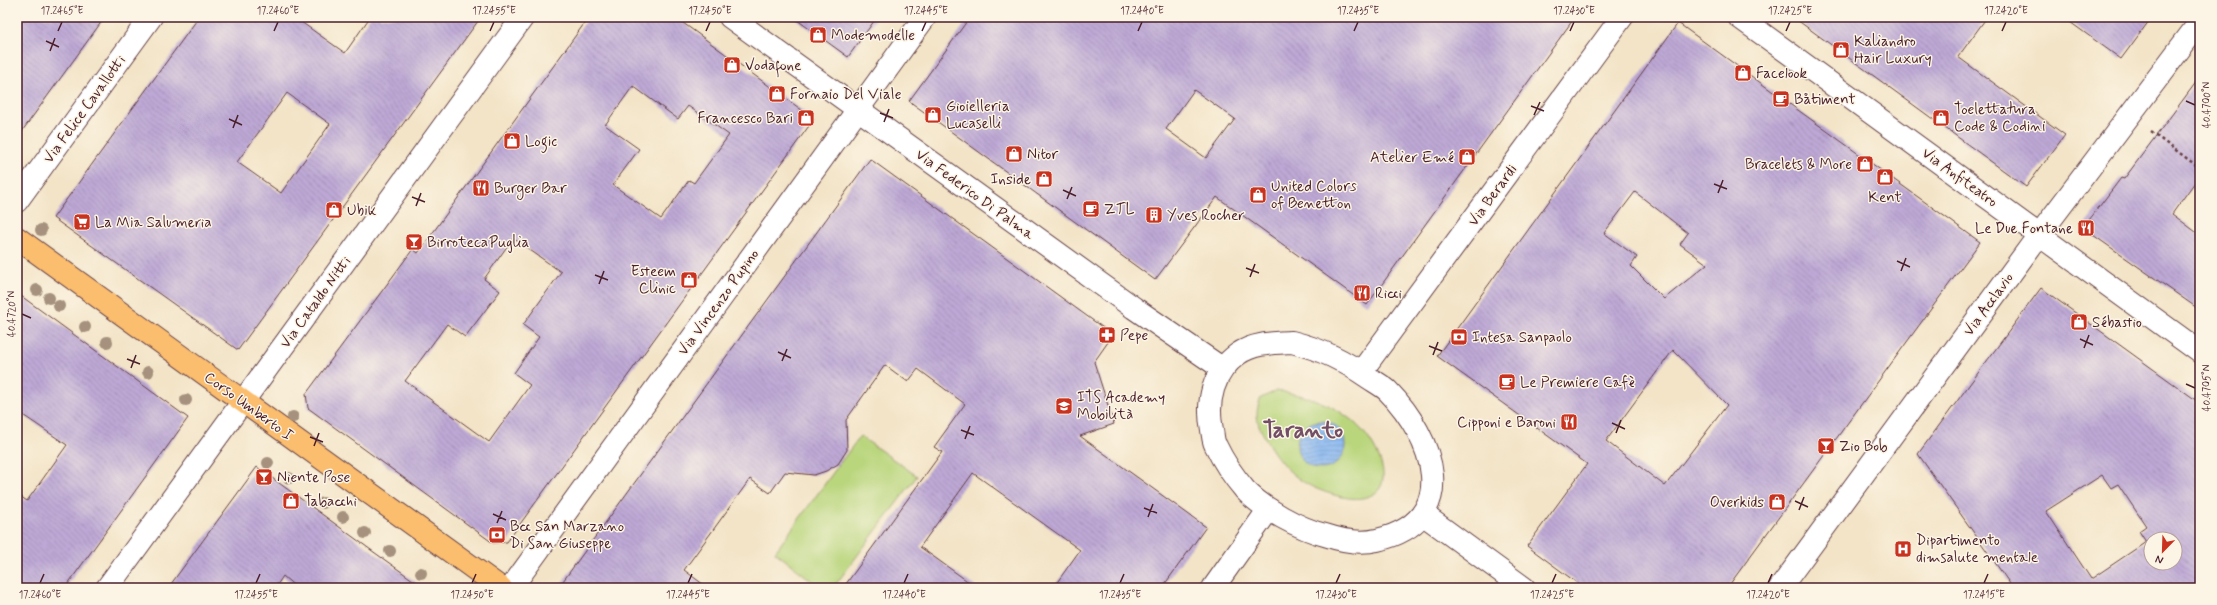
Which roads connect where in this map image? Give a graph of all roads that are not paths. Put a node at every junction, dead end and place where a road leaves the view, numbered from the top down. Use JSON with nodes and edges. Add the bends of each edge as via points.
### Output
{"nodes":[{"id":1,"x":151,"y":17,"type":"edge"},
{"id":2,"x":523,"y":17,"type":"edge"},
{"id":3,"x":730,"y":17,"type":"edge"},
{"id":4,"x":925,"y":17,"type":"edge"},
{"id":5,"x":1622,"y":17,"type":"edge"},
{"id":6,"x":1739,"y":17,"type":"edge"},
{"id":7,"x":2200,"y":22,"type":"edge"},
{"id":8,"x":857,"y":110,"type":"junction"},
{"id":9,"x":17,"y":201,"type":"edge"},
{"id":10,"x":2039,"y":235,"type":"junction"},
{"id":11,"x":17,"y":238,"type":"edge"},
{"id":12,"x":2200,"y":352,"type":"edge"},
{"id":13,"x":1223,"y":369,"type":"junction"},
{"id":14,"x":1361,"y":372,"type":"junction"},
{"id":15,"x":243,"y":401,"type":"junction"},
{"id":16,"x":1269,"y":508,"type":"junction"},
{"id":17,"x":1424,"y":515,"type":"junction"},
{"id":18,"x":1789,"y":585,"type":"edge"},
{"id":19,"x":108,"y":588,"type":"edge"},
{"id":20,"x":501,"y":588,"type":"edge"},
{"id":21,"x":511,"y":588,"type":"edge"},
{"id":22,"x":1213,"y":588,"type":"edge"},
{"id":23,"x":1524,"y":588,"type":"edge"}],
"edges":[{"from":1,"to":9,"type":"street","name":"Via Felice Cavallotti"},
{"from":2,"to":15,"type":"street","name":"Via Cataldo Nitti"},
{"from":3,"to":8,"type":"street","name":"Via Federico Di Palma"},
{"from":4,"to":8,"type":"street","name":"Via Vincenzo Pupino"},
{"from":5,"to":14,"type":"street","name":"Via Berardi"},
{"from":6,"to":10,"type":"street","name":"Via Anfiteatro"},
{"from":7,"to":10,"type":"street","name":"Via Acclavio"},
{"from":8,"to":13,"type":"street","name":"Via Federico Di Palma"},
{"from":8,"to":21,"type":"street","name":"Via Vincenzo Pupino"},
{"from":10,"to":12,"type":"street","name":"Via Anfiteatro"},
{"from":10,"to":18,"type":"street","name":"Via Acclavio"},
{"from":11,"to":15,"type":"main road","name":"Corso Umberto I"},
{"from":13,"to":14,"type":"street","via":[[1238,354],[1245,351],[1265,344],[1292,342],[1318,348]]},
{"from":13,"to":16,"type":"street","via":[[1211,390],[1209,417],[1215,445],[1246,491]]},
{"from":14,"to":17,"type":"street","via":[[1387,390],[1408,416],[1425,444],[1432,472],[1430,499]]},
{"from":15,"to":19,"type":"street","name":"Via Cataldo Nitti"},
{"from":15,"to":20,"type":"main road","name":"Corso Umberto I"},
{"from":16,"to":17,"type":"street","via":[[1312,532],[1342,540],[1376,540],[1404,530]]},
{"from":16,"to":22,"type":"street"},
{"from":17,"to":23,"type":"street"}]}
